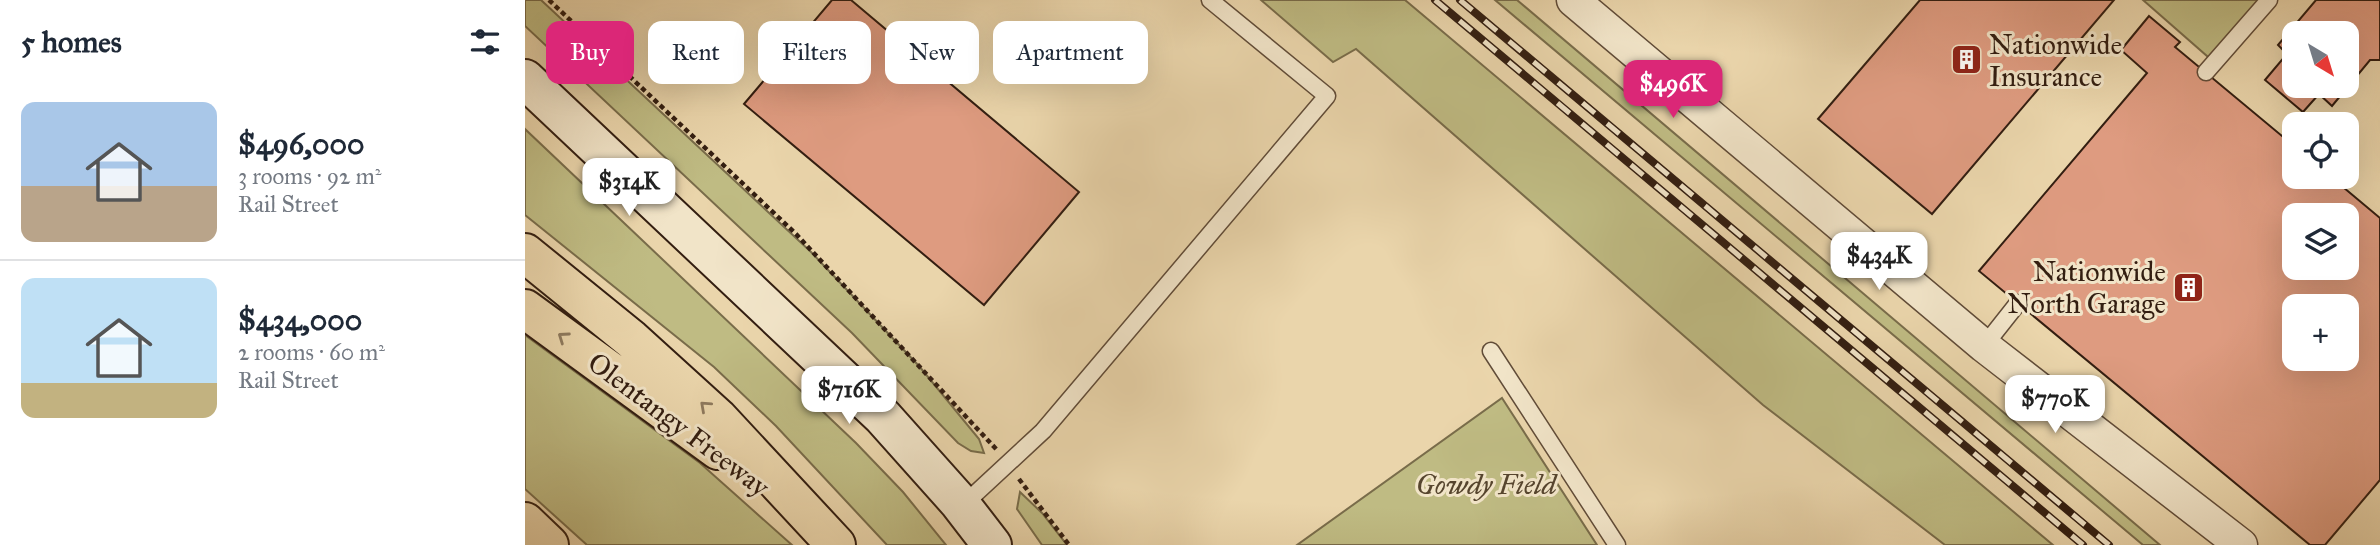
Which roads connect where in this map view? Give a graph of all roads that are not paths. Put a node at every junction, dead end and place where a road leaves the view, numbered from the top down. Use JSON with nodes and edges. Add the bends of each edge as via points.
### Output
{"nodes":[{"id":1,"x":1210,"y":0,"type":"edge"},
{"id":2,"x":1573,"y":0,"type":"edge"},
{"id":3,"x":2269,"y":0,"type":"edge"},
{"id":4,"x":2206,"y":72,"type":"dead end"},
{"id":5,"x":525,"y":79,"type":"edge"},
{"id":6,"x":525,"y":253,"type":"edge"},
{"id":7,"x":2018,"y":303,"type":"dead end"},
{"id":8,"x":525,"y":309,"type":"edge"},
{"id":9,"x":1984,"y":346,"type":"junction"},
{"id":10,"x":1491,"y":351,"type":"dead end"},
{"id":11,"x":962,"y":506,"type":"junction"},
{"id":12,"x":525,"y":522,"type":"edge"},
{"id":13,"x":549,"y":545,"type":"edge"},
{"id":14,"x":828,"y":545,"type":"edge"},
{"id":15,"x":836,"y":545,"type":"edge"},
{"id":16,"x":992,"y":545,"type":"edge"},
{"id":17,"x":1617,"y":545,"type":"edge"},
{"id":18,"x":2241,"y":545,"type":"edge"}],
"edges":[{"from":1,"to":11,"type":"lane","via":[[1327,96],[1043,432]]},
{"from":2,"to":9,"type":"street"},
{"from":3,"to":4,"type":"lane"},
{"from":5,"to":11,"type":"main road","via":[[883,417]]},
{"from":15,"to":6,"type":"highway","one_way":true,"via":[[718,418]]},
{"from":7,"to":9,"type":"lane"},
{"from":14,"to":8,"type":"highway","name":"Olentangy Freeway","one_way":true,"via":[[679,419]]},
{"from":9,"to":18,"type":"street"},
{"from":10,"to":17,"type":"lane"},
{"from":11,"to":16,"type":"main road"},
{"from":12,"to":13,"type":"highway"}]}
